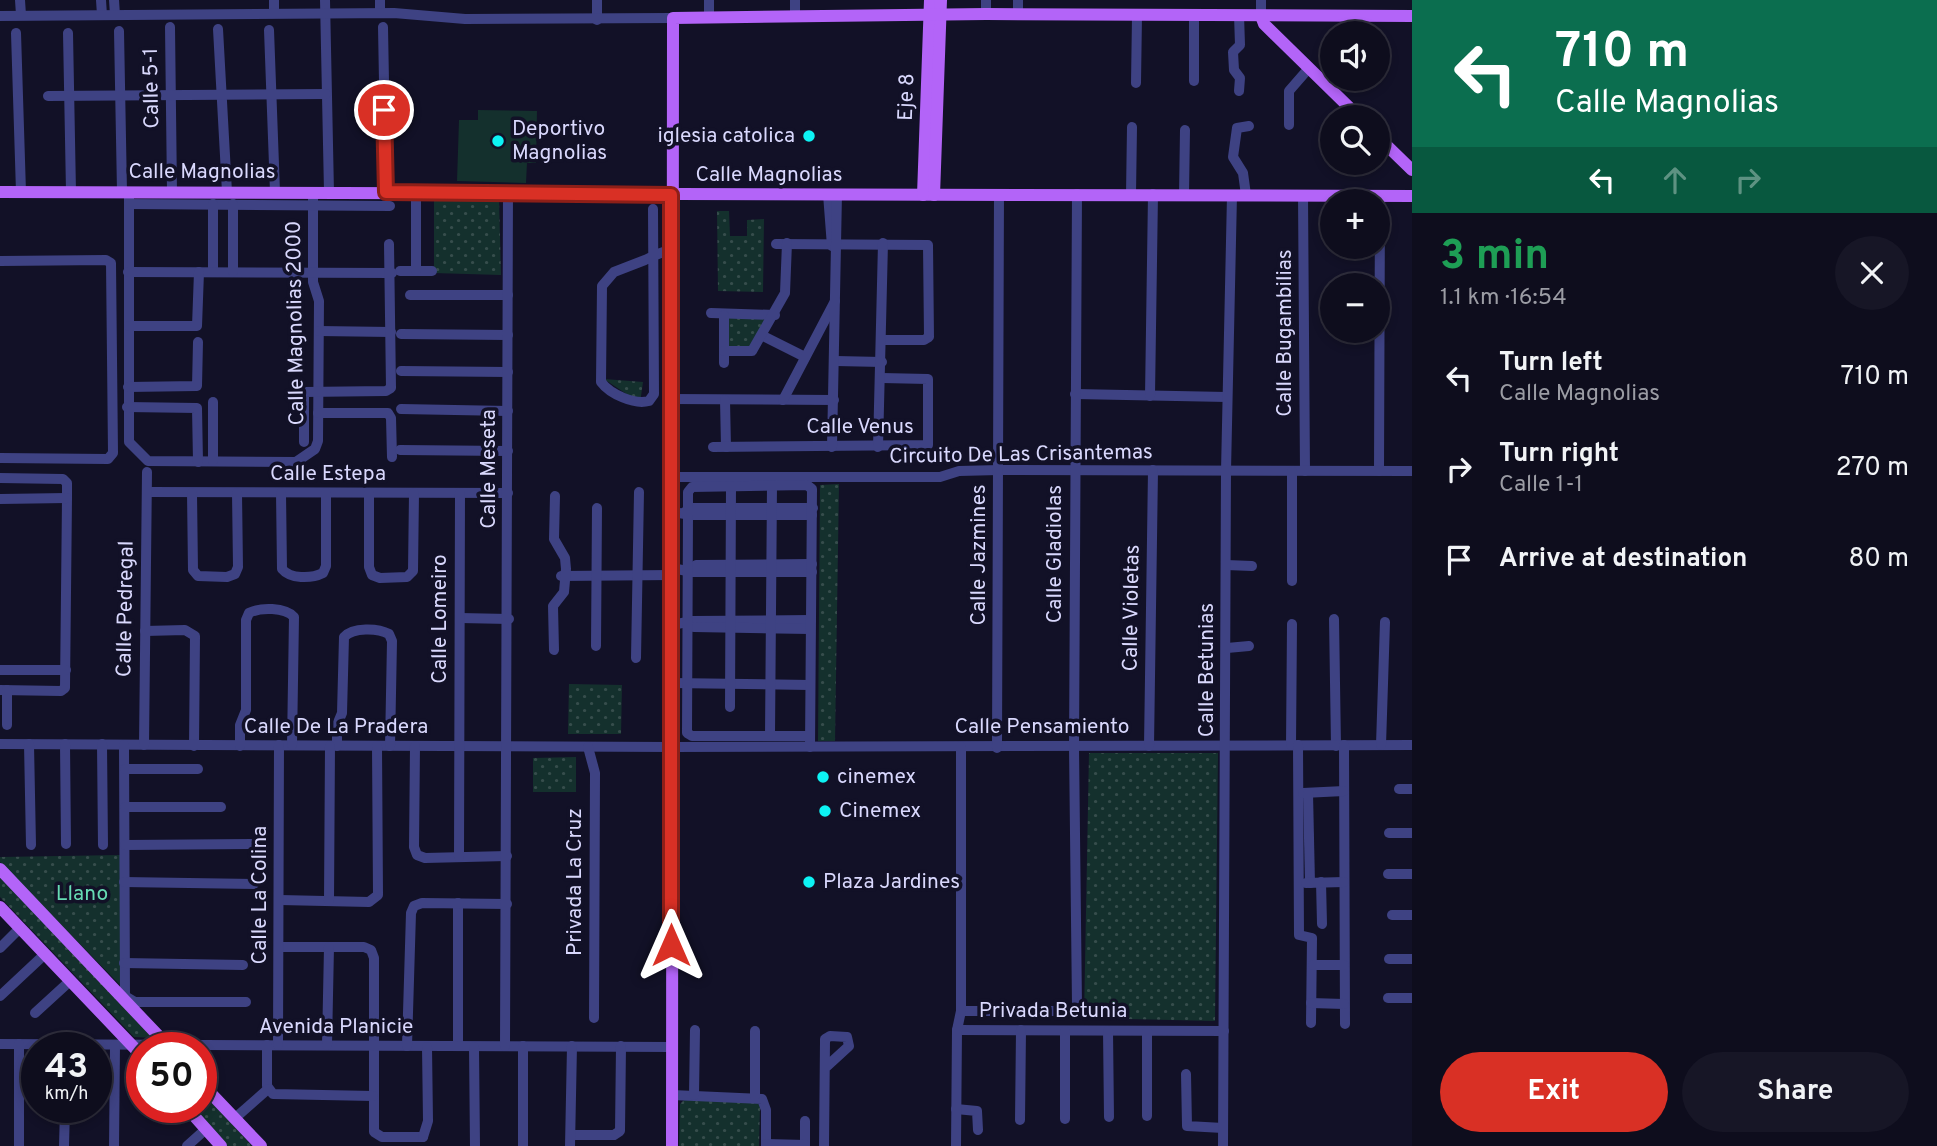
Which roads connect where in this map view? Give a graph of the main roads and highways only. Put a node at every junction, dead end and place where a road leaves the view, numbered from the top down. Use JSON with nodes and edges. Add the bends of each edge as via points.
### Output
{"nodes":[{"id":1,"x":930,"y":0,"type":"edge"},
{"id":2,"x":941,"y":0,"type":"edge"},
{"id":3,"x":935,"y":15,"type":"junction"},
{"id":4,"x":1261,"y":16,"type":"junction"},
{"id":5,"x":1412,"y":16,"type":"edge"},
{"id":6,"x":1347,"y":105,"type":"edge"},
{"id":7,"x":1390,"y":149,"type":"edge"},
{"id":8,"x":1412,"y":170,"type":"edge"},
{"id":9,"x":0,"y":191,"type":"edge"},
{"id":10,"x":671,"y":195,"type":"junction"},
{"id":11,"x":929,"y":195,"type":"junction"},
{"id":12,"x":1412,"y":196,"type":"edge"},
{"id":13,"x":0,"y":869,"type":"edge"},
{"id":14,"x":0,"y":907,"type":"edge"},
{"id":15,"x":155,"y":1032,"type":"edge"},
{"id":16,"x":126,"y":1039,"type":"edge"},
{"id":17,"x":217,"y":1100,"type":"edge"},
{"id":18,"x":201,"y":1123,"type":"edge"},
{"id":19,"x":221,"y":1146,"type":"edge"},
{"id":20,"x":261,"y":1146,"type":"edge"},
{"id":21,"x":672,"y":1146,"type":"edge"}],
"edges":[{"from":1,"to":3,"type":"main road","name":"Eje 8"},
{"from":2,"to":3,"type":"main road","name":"Eje 8"},
{"from":3,"to":4,"type":"main road"},
{"from":3,"to":10,"type":"main road","via":[[673,18]]},
{"from":3,"to":11,"type":"main road","name":"Eje 8"},
{"from":4,"to":5,"type":"main road"},
{"from":4,"to":6,"type":"main road"},
{"from":7,"to":8,"type":"main road"},
{"from":9,"to":10,"type":"main road","name":"Calle Magnolias","via":[[127,196],[172,192],[230,198],[275,192],[313,198],[329,192]]},
{"from":10,"to":11,"type":"main road","name":"Calle Magnolias"},
{"from":10,"to":21,"type":"main road","via":[[672,477],[683,512],[672,572],[683,624],[682,683],[671,747]]},
{"from":11,"to":12,"type":"main road","name":"Calle Magnolias"},
{"from":13,"to":15,"type":"main road"},
{"from":14,"to":16,"type":"main road"},
{"from":17,"to":20,"type":"main road"},
{"from":18,"to":19,"type":"main road"}]}
